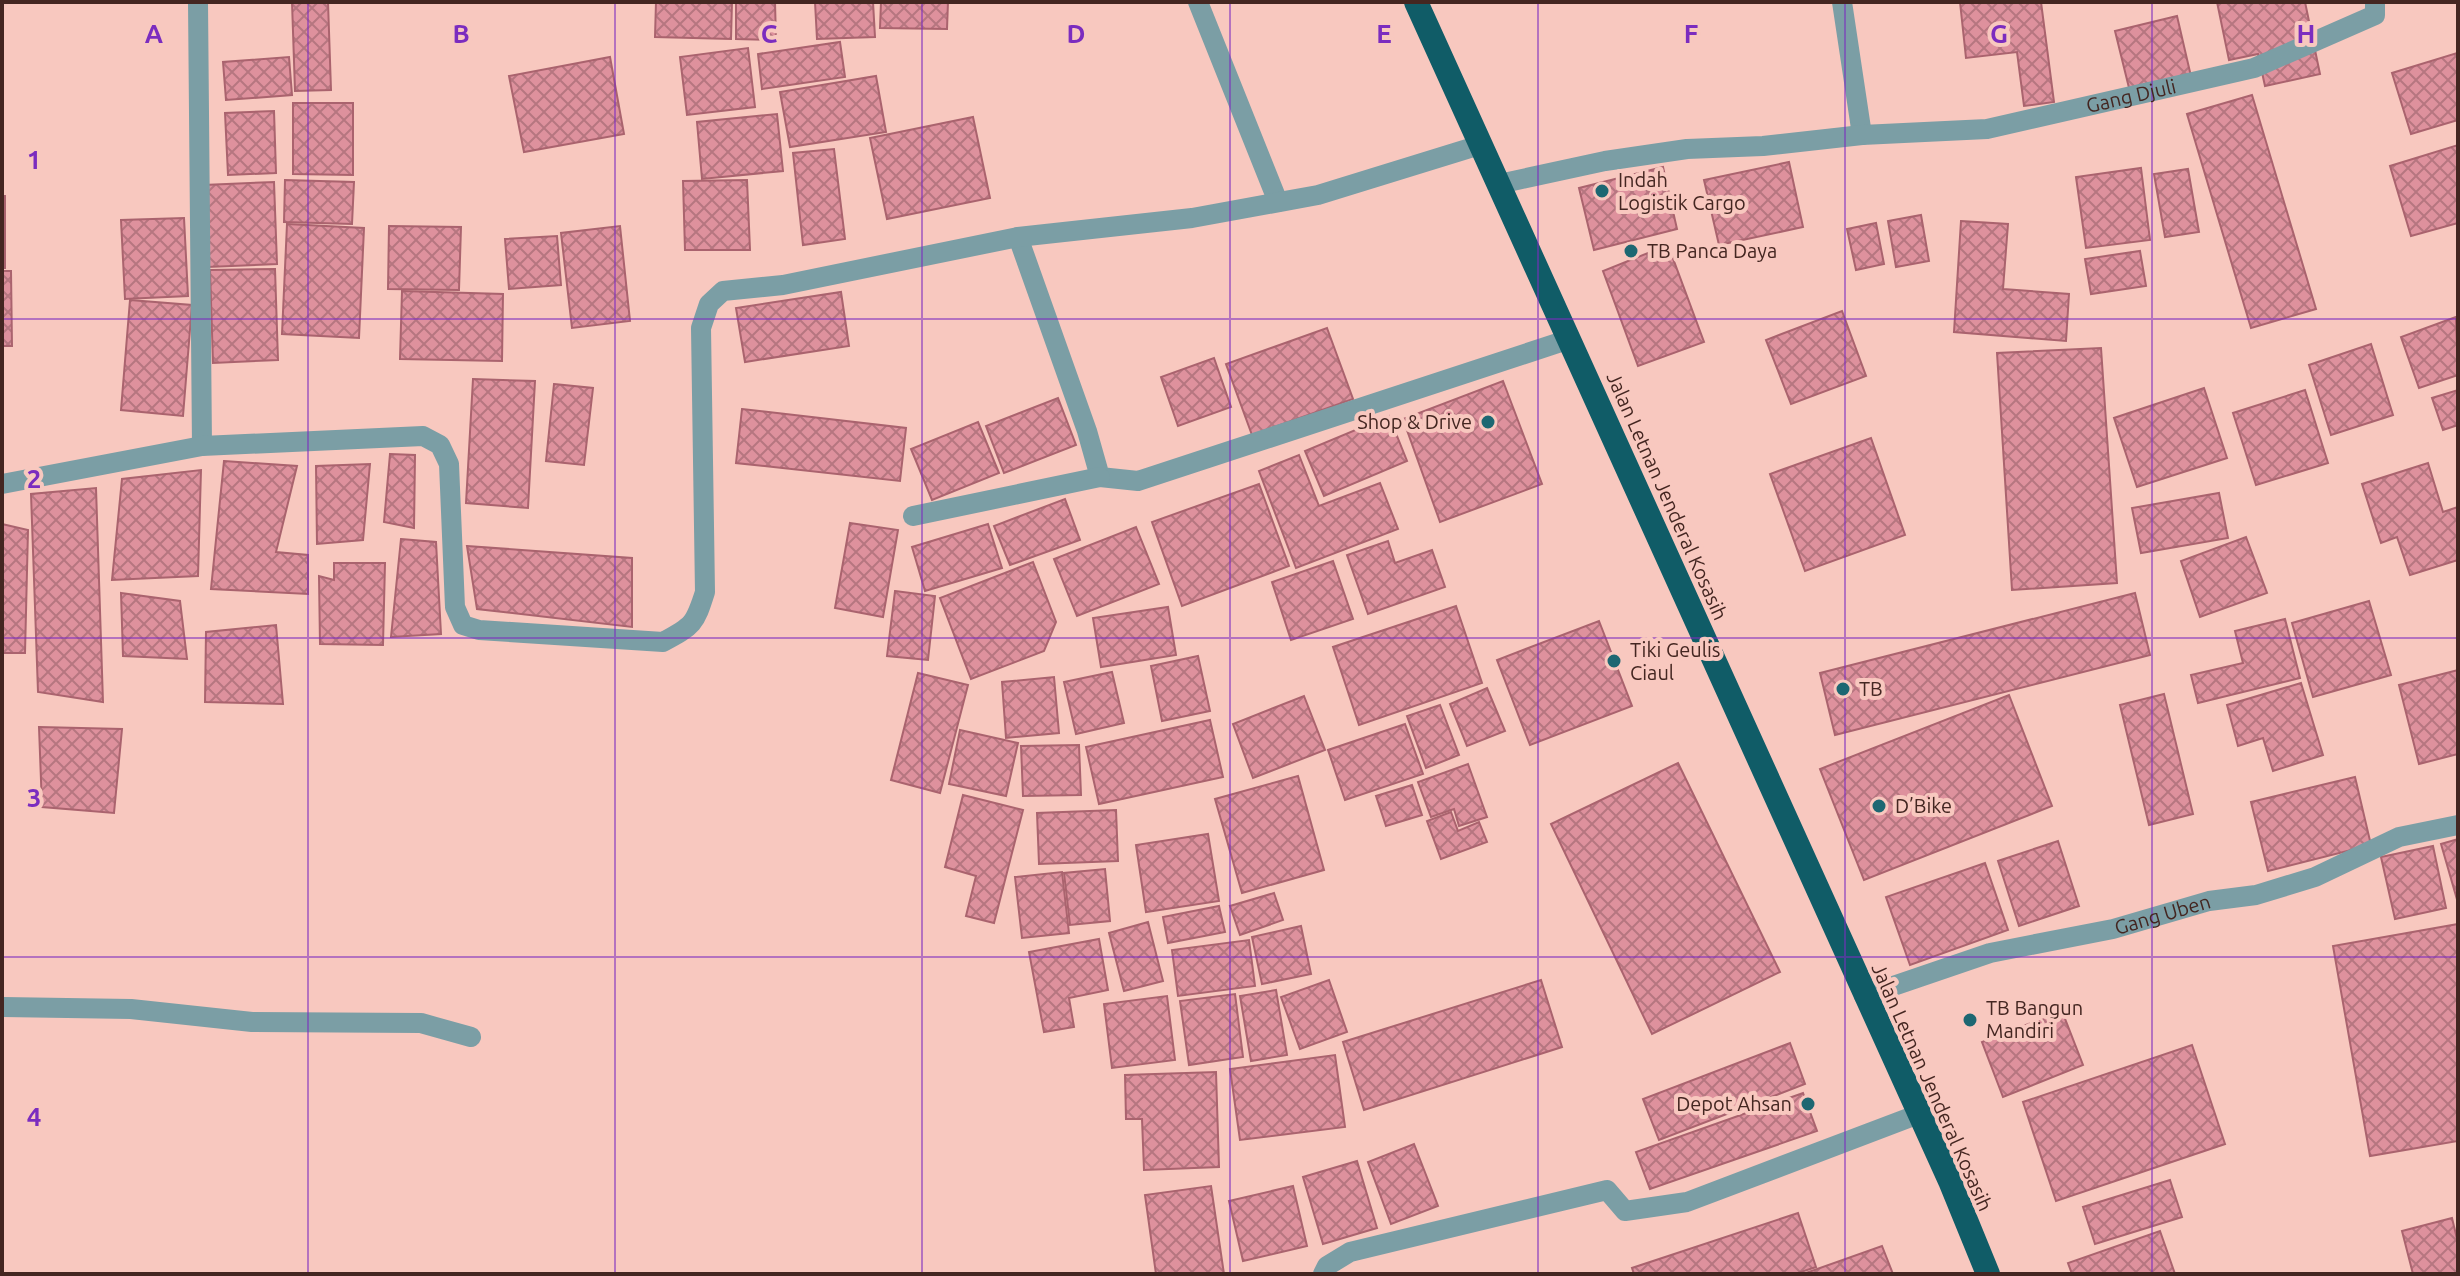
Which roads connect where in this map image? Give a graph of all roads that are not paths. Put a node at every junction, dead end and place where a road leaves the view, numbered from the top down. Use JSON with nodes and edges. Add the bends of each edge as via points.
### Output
{"nodes":[{"id":1,"x":198,"y":2,"type":"edge"},
{"id":2,"x":1198,"y":2,"type":"edge"},
{"id":3,"x":1416,"y":2,"type":"edge"},
{"id":4,"x":1842,"y":2,"type":"edge"},
{"id":5,"x":2375,"y":2,"type":"edge"},
{"id":6,"x":1862,"y":135,"type":"junction"},
{"id":7,"x":1480,"y":145,"type":"junction"},
{"id":8,"x":1499,"y":184,"type":"junction"},
{"id":9,"x":1278,"y":202,"type":"junction"},
{"id":10,"x":1018,"y":237,"type":"junction"},
{"id":11,"x":1570,"y":339,"type":"junction"},
{"id":12,"x":202,"y":446,"type":"junction"},
{"id":13,"x":1100,"y":477,"type":"junction"},
{"id":14,"x":2,"y":484,"type":"edge"},
{"id":15,"x":913,"y":516,"type":"dead end"},
{"id":16,"x":2458,"y":825,"type":"edge"},
{"id":17,"x":1864,"y":996,"type":"junction"},
{"id":18,"x":2,"y":1012,"type":"edge"},
{"id":19,"x":471,"y":1037,"type":"dead end"},
{"id":20,"x":1919,"y":1114,"type":"junction"},
{"id":21,"x":1323,"y":1274,"type":"edge"},
{"id":22,"x":1988,"y":1274,"type":"edge"}],
"edges":[{"from":1,"to":12,"type":"street"},
{"from":2,"to":9,"type":"street"},
{"from":3,"to":7,"type":"highway","name":"Jalan Letnan Jenderal Kosasih"},
{"from":4,"to":6,"type":"street"},
{"from":5,"to":6,"type":"street","name":"Gang Djuli","via":[[2375,15],[2254,68],[1987,129]]},
{"from":6,"to":8,"type":"street","name":"Gang Djuli","via":[[1687,149]]},
{"from":7,"to":8,"type":"highway","name":"Jalan Letnan Jenderal Kosasih"},
{"from":7,"to":9,"type":"street","via":[[1318,195]]},
{"from":8,"to":11,"type":"highway","name":"Jalan Letnan Jenderal Kosasih"},
{"from":9,"to":10,"type":"street","via":[[1192,218]]},
{"from":10,"to":12,"type":"street","via":[[783,285],[723,291],[709,304],[701,328],[705,592],[696,619],[663,642],[463,625],[455,607],[449,464],[440,445],[423,436]]},
{"from":10,"to":13,"type":"street"},
{"from":11,"to":13,"type":"street","via":[[1138,481]]},
{"from":11,"to":17,"type":"highway","name":"Jalan Letnan Jenderal Kosasih"},
{"from":12,"to":14,"type":"street"},
{"from":13,"to":15,"type":"street"},
{"from":16,"to":17,"type":"street","name":"Gang Uben","via":[[2399,837],[2315,877],[2256,895],[2209,901],[2113,929],[1990,953]]},
{"from":17,"to":20,"type":"highway","name":"Jalan Letnan Jenderal Kosasih"},
{"from":18,"to":19,"type":"street","via":[[131,1009],[252,1022],[421,1023]]},
{"from":20,"to":21,"type":"street","via":[[1687,1202],[1625,1211],[1607,1190],[1350,1252]]},
{"from":20,"to":22,"type":"highway","name":"Jalan Letnan Jenderal Kosasih"}]}
